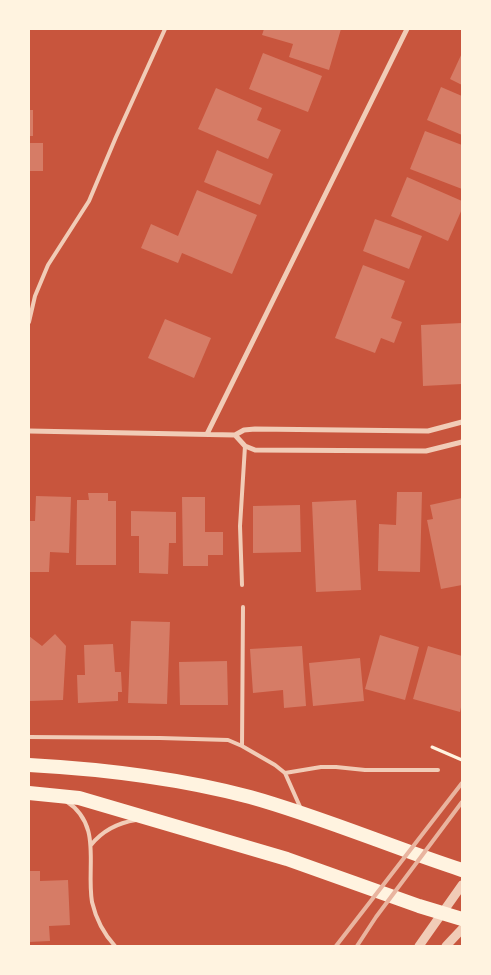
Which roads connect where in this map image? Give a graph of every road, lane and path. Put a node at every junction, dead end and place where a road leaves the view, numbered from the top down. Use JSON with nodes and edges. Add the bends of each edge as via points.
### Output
{"nodes":[{"id":1,"x":165,"y":29,"type":"edge"},
{"id":2,"x":407,"y":29,"type":"edge"},
{"id":3,"x":29,"y":322,"type":"edge"},
{"id":4,"x":462,"y":422,"type":"edge"},
{"id":5,"x":29,"y":431,"type":"edge"},
{"id":6,"x":207,"y":434,"type":"junction"},
{"id":7,"x":235,"y":435,"type":"junction"},
{"id":8,"x":462,"y":442,"type":"edge"},
{"id":9,"x":245,"y":446,"type":"junction"},
{"id":10,"x":242,"y":585,"type":"dead end"},
{"id":11,"x":243,"y":607,"type":"dead end"},
{"id":12,"x":29,"y":737,"type":"edge"},
{"id":13,"x":242,"y":746,"type":"junction"},
{"id":14,"x":432,"y":747,"type":"dead end"},
{"id":15,"x":462,"y":760,"type":"edge"},
{"id":16,"x":29,"y":765,"type":"edge"},
{"id":17,"x":438,"y":770,"type":"dead end"},
{"id":18,"x":285,"y":773,"type":"junction"},
{"id":19,"x":29,"y":793,"type":"edge"},
{"id":20,"x":55,"y":796,"type":"junction"},
{"id":21,"x":303,"y":814,"type":"junction"},
{"id":22,"x":147,"y":818,"type":"junction"},
{"id":23,"x":91,"y":845,"type":"junction"},
{"id":24,"x":462,"y":870,"type":"edge"},
{"id":25,"x":462,"y":885,"type":"edge"},
{"id":26,"x":443,"y":912,"type":"junction"},
{"id":27,"x":462,"y":919,"type":"edge"},
{"id":28,"x":462,"y":929,"type":"edge"},
{"id":29,"x":115,"y":946,"type":"edge"},
{"id":30,"x":419,"y":946,"type":"edge"},
{"id":31,"x":446,"y":946,"type":"edge"}],
"edges":[{"from":1,"to":3,"type":"lane","via":[[89,201],[48,265],[35,296]]},
{"from":2,"to":6,"type":"street"},
{"from":4,"to":7,"type":"street","via":[[428,431],[255,429]]},
{"from":5,"to":6,"type":"street"},
{"from":6,"to":7,"type":"street"},
{"from":7,"to":9,"type":"street"},
{"from":8,"to":9,"type":"street","via":[[426,451],[398,452],[255,450]]},
{"from":9,"to":10,"type":"lane","via":[[240,526]]},
{"from":11,"to":13,"type":"lane"},
{"from":12,"to":13,"type":"lane","via":[[192,738],[228,740]]},
{"from":13,"to":18,"type":"lane"},
{"from":14,"to":15,"type":"path"},
{"from":16,"to":21,"type":"highway","via":[[118,772],[178,782],[250,797]]},
{"from":17,"to":18,"type":"lane","via":[[321,767]]},
{"from":18,"to":21,"type":"lane"},
{"from":19,"to":20,"type":"highway"},
{"from":20,"to":22,"type":"highway","via":[[79,798]]},
{"from":20,"to":23,"type":"lane","via":[[81,815]]},
{"from":21,"to":24,"type":"highway"},
{"from":22,"to":23,"type":"lane","via":[[121,823],[107,830]]},
{"from":22,"to":26,"type":"highway","via":[[287,858]]},
{"from":23,"to":29,"type":"lane","via":[[95,911],[98,922]]},
{"from":25,"to":26,"type":"street"},
{"from":26,"to":27,"type":"highway"},
{"from":26,"to":30,"type":"street"},
{"from":28,"to":31,"type":"street"}]}
